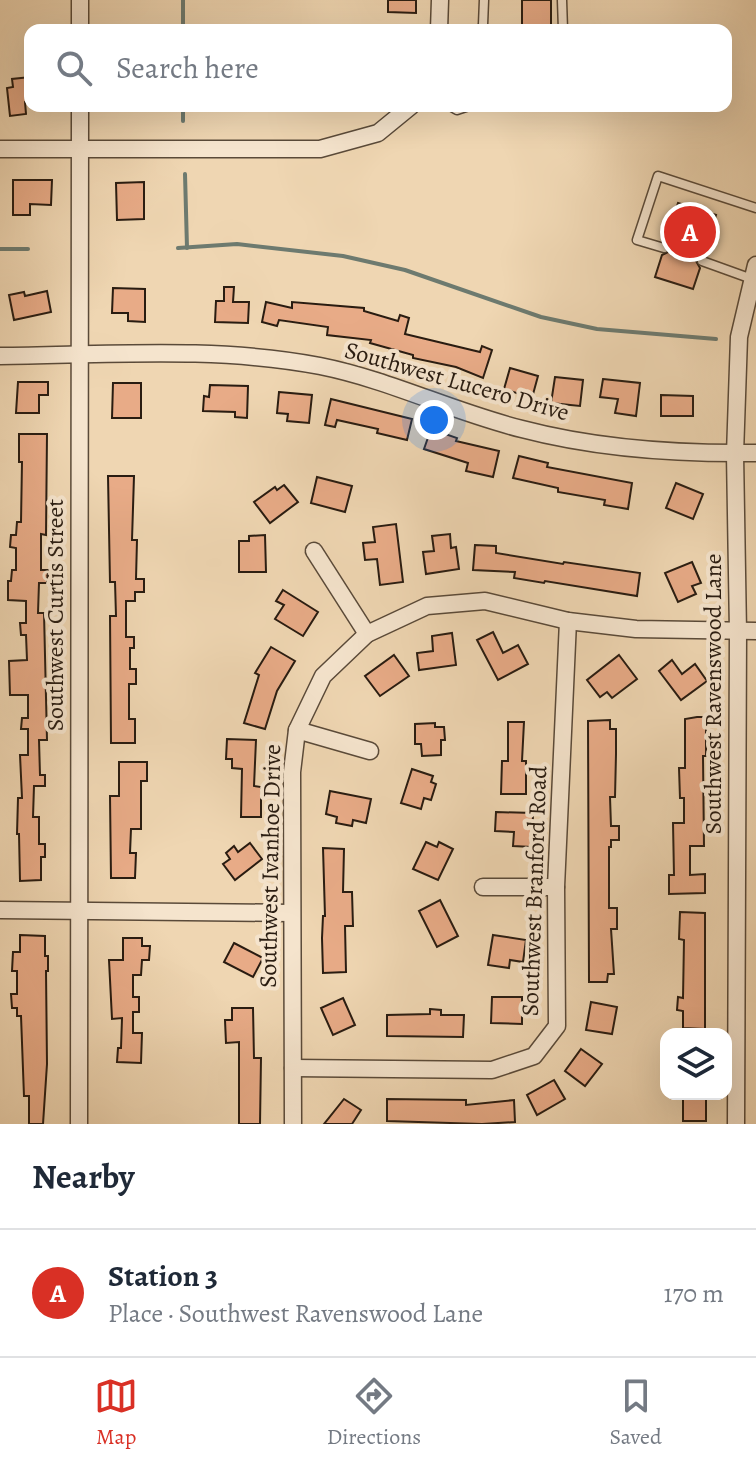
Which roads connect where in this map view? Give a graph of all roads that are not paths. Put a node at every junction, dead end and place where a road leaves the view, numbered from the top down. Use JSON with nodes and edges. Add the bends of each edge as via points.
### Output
{"nodes":[{"id":1,"x":80,"y":0,"type":"edge"},
{"id":2,"x":440,"y":0,"type":"edge"},
{"id":3,"x":484,"y":0,"type":"edge"},
{"id":4,"x":562,"y":0,"type":"edge"},
{"id":5,"x":80,"y":24,"type":"edge"},
{"id":6,"x":439,"y":24,"type":"edge"},
{"id":7,"x":483,"y":24,"type":"edge"},
{"id":8,"x":563,"y":24,"type":"edge"},
{"id":9,"x":80,"y":112,"type":"edge"},
{"id":10,"x":404,"y":112,"type":"edge"},
{"id":11,"x":0,"y":149,"type":"edge"},
{"id":12,"x":80,"y":150,"type":"junction"},
{"id":13,"x":756,"y":208,"type":"edge"},
{"id":14,"x":664,"y":248,"type":"dead end"},
{"id":15,"x":702,"y":261,"type":"dead end"},
{"id":16,"x":754,"y":272,"type":"edge"},
{"id":17,"x":0,"y":356,"type":"edge"},
{"id":18,"x":80,"y":356,"type":"junction"},
{"id":19,"x":756,"y":453,"type":"edge"},
{"id":20,"x":735,"y":454,"type":"junction"},
{"id":21,"x":314,"y":551,"type":"dead end"},
{"id":22,"x":568,"y":621,"type":"junction"},
{"id":23,"x":756,"y":631,"type":"edge"},
{"id":24,"x":738,"y":632,"type":"junction"},
{"id":25,"x":367,"y":634,"type":"junction"},
{"id":26,"x":297,"y":730,"type":"junction"},
{"id":27,"x":370,"y":751,"type":"dead end"},
{"id":28,"x":483,"y":887,"type":"dead end"},
{"id":29,"x":556,"y":887,"type":"junction"},
{"id":30,"x":0,"y":910,"type":"edge"},
{"id":31,"x":78,"y":911,"type":"junction"},
{"id":32,"x":291,"y":913,"type":"junction"},
{"id":33,"x":293,"y":1068,"type":"junction"},
{"id":34,"x":79,"y":1124,"type":"edge"},
{"id":35,"x":293,"y":1124,"type":"edge"},
{"id":36,"x":736,"y":1124,"type":"edge"}],
"edges":[{"from":1,"to":5,"type":"street"},
{"from":2,"to":6,"type":"street"},
{"from":3,"to":7,"type":"lane"},
{"from":4,"to":8,"type":"lane"},
{"from":9,"to":12,"type":"street","name":"Southwest Curtis Street"},
{"from":10,"to":12,"type":"street","via":[[378,133],[320,149]]},
{"from":11,"to":12,"type":"street"},
{"from":12,"to":18,"type":"street","name":"Southwest Curtis Street"},
{"from":13,"to":14,"type":"lane","via":[[658,176],[637,240]]},
{"from":15,"to":16,"type":"lane"},
{"from":16,"to":20,"type":"street","name":"Southwest Ravenswood Lane","via":[[739,337]]},
{"from":17,"to":18,"type":"street","name":"Southwest Lucero Drive"},
{"from":18,"to":20,"type":"street","name":"Southwest Lucero Drive","via":[[239,355],[319,366],[381,381],[520,429],[605,446]]},
{"from":18,"to":31,"type":"street","name":"Southwest Curtis Street"},
{"from":19,"to":20,"type":"street","name":"Southwest Lucero Drive"},
{"from":20,"to":24,"type":"street","name":"Southwest Ravenswood Lane"},
{"from":21,"to":25,"type":"street"},
{"from":22,"to":24,"type":"street","name":"Southwest Ivanhoe Drive"},
{"from":22,"to":25,"type":"street","name":"Southwest Ivanhoe Drive","via":[[485,601],[427,606]]},
{"from":22,"to":29,"type":"street","name":"Southwest Branford Road"},
{"from":23,"to":24,"type":"street","name":"Southwest Ivanhoe Drive"},
{"from":24,"to":36,"type":"street","name":"Southwest Ravenswood Lane"},
{"from":25,"to":26,"type":"street","name":"Southwest Ivanhoe Drive","via":[[323,676]]},
{"from":26,"to":27,"type":"street"},
{"from":26,"to":32,"type":"street","name":"Southwest Ivanhoe Drive"},
{"from":28,"to":29,"type":"street"},
{"from":29,"to":33,"type":"street","name":"Southwest Branford Road","via":[[557,1026],[534,1056],[492,1070]]},
{"from":30,"to":31,"type":"street"},
{"from":31,"to":32,"type":"street"},
{"from":31,"to":34,"type":"street","name":"Southwest Curtis Street"},
{"from":32,"to":33,"type":"street","name":"Southwest Ivanhoe Drive"},
{"from":33,"to":35,"type":"street","name":"Southwest Ivanhoe Drive"}]}
